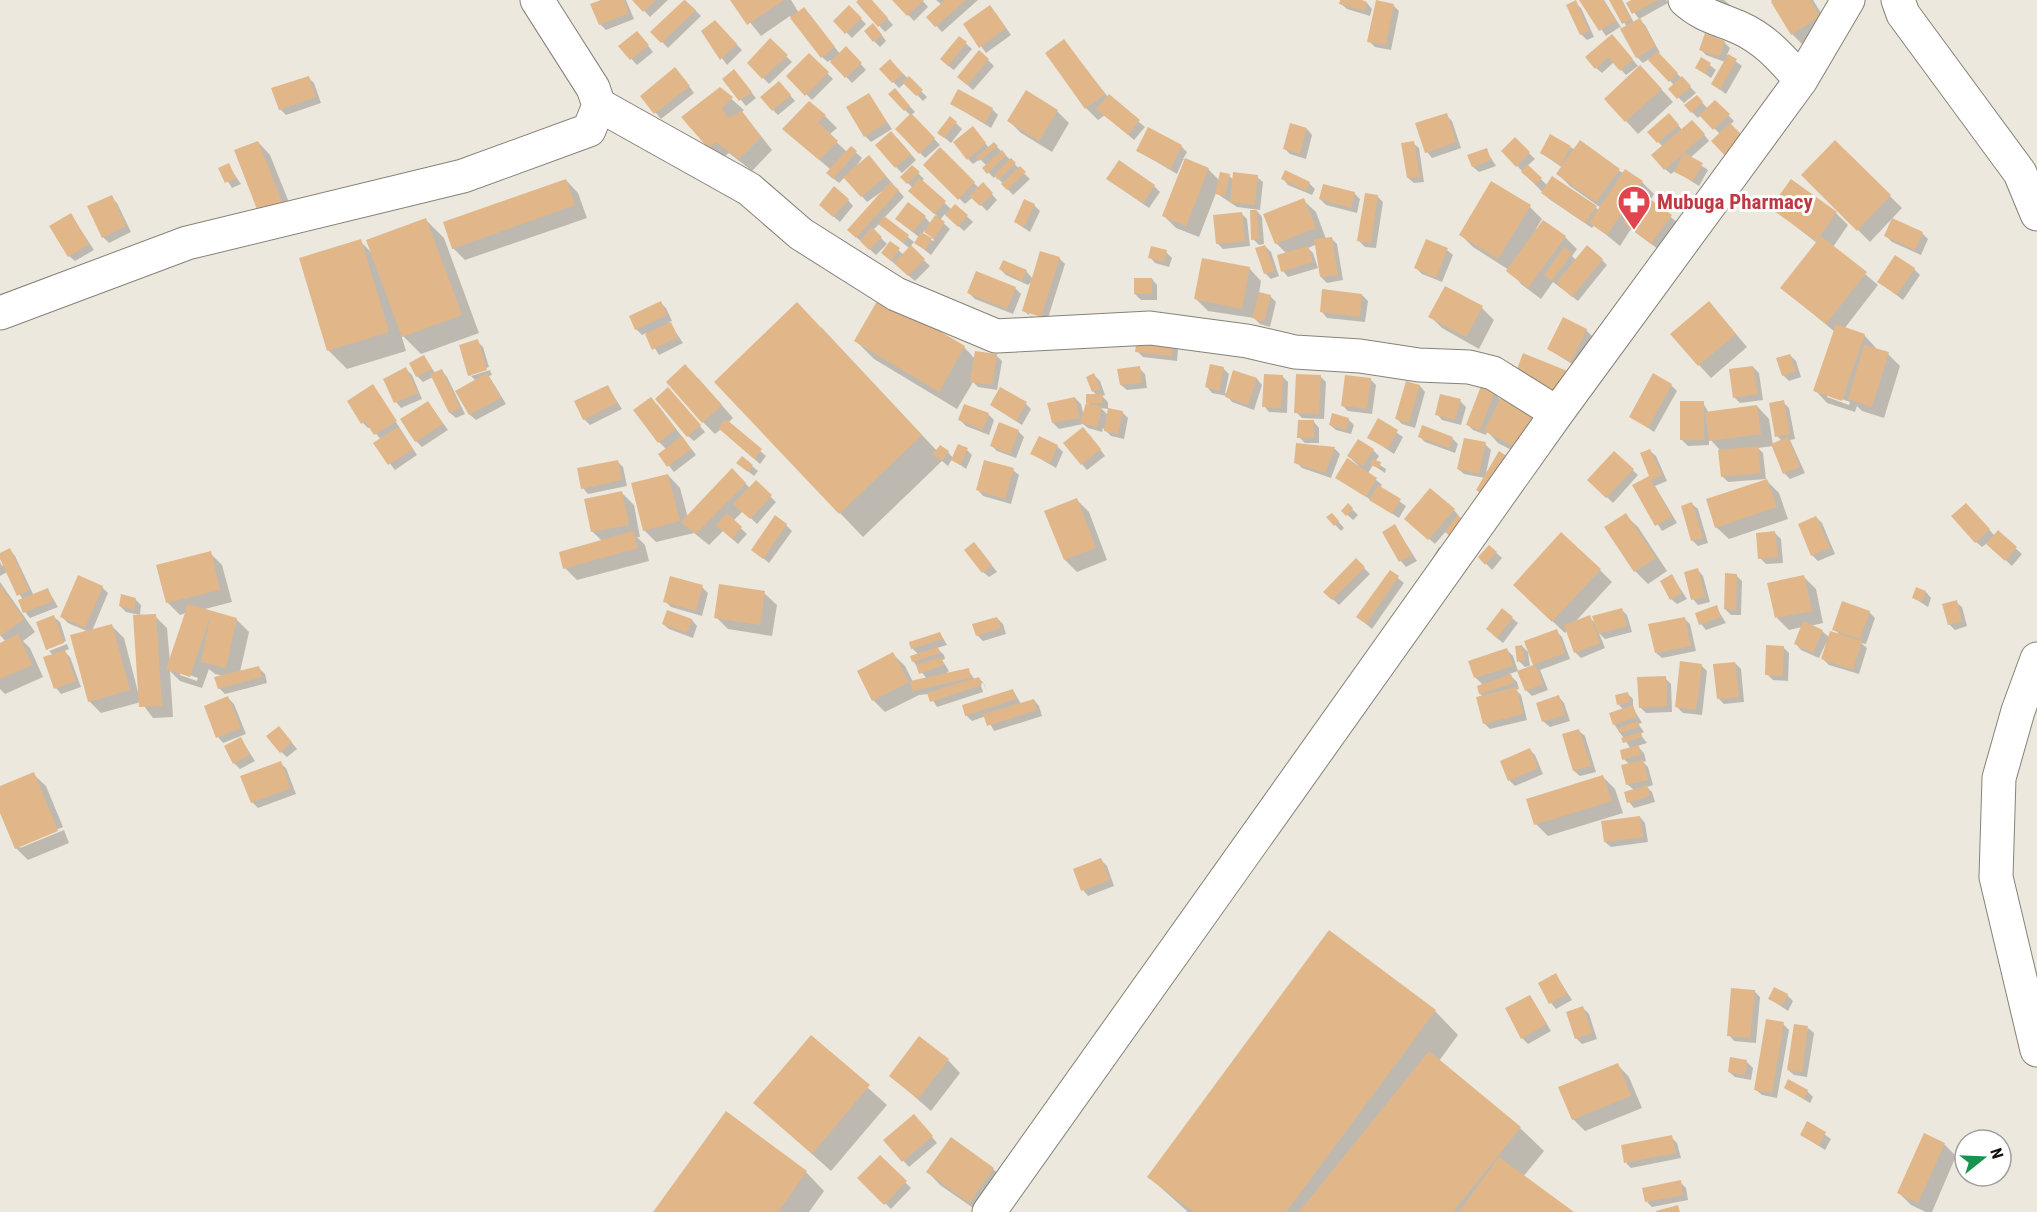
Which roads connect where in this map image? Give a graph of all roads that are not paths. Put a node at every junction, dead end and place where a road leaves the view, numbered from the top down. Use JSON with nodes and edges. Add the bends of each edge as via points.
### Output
{"nodes":[{"id":1,"x":537,"y":0,"type":"edge"},
{"id":2,"x":1685,"y":0,"type":"edge"},
{"id":3,"x":1848,"y":0,"type":"edge"},
{"id":4,"x":1898,"y":0,"type":"edge"},
{"id":5,"x":1801,"y":80,"type":"junction"},
{"id":6,"x":599,"y":105,"type":"junction"},
{"id":7,"x":2029,"y":179,"type":"edge"},
{"id":8,"x":2037,"y":214,"type":"edge"},
{"id":9,"x":0,"y":314,"type":"edge"},
{"id":10,"x":1557,"y":413,"type":"junction"},
{"id":11,"x":2037,"y":659,"type":"edge"},
{"id":12,"x":2037,"y":1050,"type":"edge"},
{"id":13,"x":989,"y":1212,"type":"edge"}],
"edges":[{"from":1,"to":6,"type":"street","via":[[593,88]]},
{"from":2,"to":5,"type":"street","via":[[1713,20],[1739,27],[1764,42]]},
{"from":3,"to":5,"type":"street"},
{"from":4,"to":7,"type":"street","via":[[1903,14]]},
{"from":5,"to":10,"type":"street"},
{"from":6,"to":9,"type":"street","via":[[589,130],[463,176],[187,243]]},
{"from":6,"to":10,"type":"street","via":[[749,189],[801,234],[896,294],[996,336],[1150,328],[1247,341],[1295,352],[1469,367],[1493,373]]},
{"from":7,"to":8,"type":"street"},
{"from":10,"to":13,"type":"street"},
{"from":11,"to":12,"type":"street","via":[[1999,778],[1996,877]]}]}
